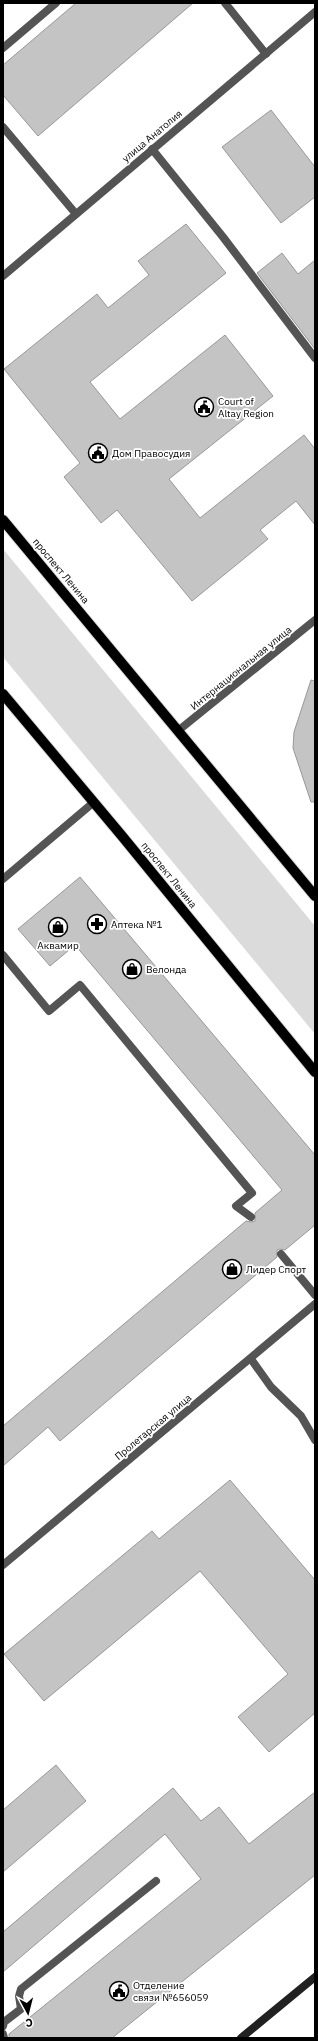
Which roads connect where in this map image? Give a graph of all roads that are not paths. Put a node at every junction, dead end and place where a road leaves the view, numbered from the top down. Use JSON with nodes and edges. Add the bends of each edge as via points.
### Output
{"nodes":[{"id":1,"x":56,"y":3,"type":"edge"},
{"id":2,"x":225,"y":3,"type":"edge"},
{"id":3,"x":315,"y":12,"type":"edge"},
{"id":4,"x":3,"y":48,"type":"edge"},
{"id":5,"x":266,"y":54,"type":"junction"},
{"id":6,"x":3,"y":127,"type":"edge"},
{"id":7,"x":152,"y":149,"type":"junction"},
{"id":8,"x":76,"y":214,"type":"junction"},
{"id":9,"x":3,"y":276,"type":"edge"},
{"id":10,"x":315,"y":358,"type":"edge"},
{"id":11,"x":3,"y":520,"type":"edge"},
{"id":12,"x":315,"y":620,"type":"edge"},
{"id":13,"x":3,"y":694,"type":"edge"},
{"id":14,"x":179,"y":730,"type":"junction"},
{"id":15,"x":94,"y":802,"type":"junction"},
{"id":16,"x":3,"y":879,"type":"edge"},
{"id":17,"x":315,"y":896,"type":"edge"},
{"id":18,"x":3,"y":955,"type":"edge"},
{"id":19,"x":315,"y":1072,"type":"edge"},
{"id":20,"x":251,"y":1217,"type":"dead end"},
{"id":21,"x":281,"y":1254,"type":"dead end"},
{"id":22,"x":315,"y":1296,"type":"edge"},
{"id":23,"x":315,"y":1304,"type":"edge"},
{"id":24,"x":250,"y":1359,"type":"junction"},
{"id":25,"x":315,"y":1440,"type":"edge"},
{"id":26,"x":3,"y":1565,"type":"edge"},
{"id":27,"x":156,"y":1881,"type":"dead end"},
{"id":28,"x":315,"y":1977,"type":"edge"},
{"id":29,"x":3,"y":2026,"type":"edge"},
{"id":30,"x":3,"y":2034,"type":"edge"},
{"id":31,"x":4,"y":2038,"type":"edge"},
{"id":32,"x":242,"y":2038,"type":"edge"}],
"edges":[{"from":1,"to":4,"type":"street"},
{"from":2,"to":5,"type":"street"},
{"from":3,"to":5,"type":"street","name":"улица Анатолия"},
{"from":5,"to":7,"type":"street","name":"улица Анатолия"},
{"from":6,"to":8,"type":"street"},
{"from":7,"to":8,"type":"street","name":"улица Анатолия"},
{"from":7,"to":10,"type":"street"},
{"from":8,"to":9,"type":"street","name":"улица Анатолия"},
{"from":11,"to":14,"type":"main road","name":"проспект Ленина"},
{"from":12,"to":14,"type":"street","name":"Интернациональная улица"},
{"from":13,"to":15,"type":"main road","name":"проспект Ленина"},
{"from":14,"to":17,"type":"main road","name":"проспект Ленина"},
{"from":15,"to":16,"type":"street"},
{"from":15,"to":19,"type":"main road","name":"проспект Ленина"},
{"from":18,"to":20,"type":"street","via":[[49,1011],[80,984],[252,1193],[236,1206]]},
{"from":21,"to":22,"type":"street"},
{"from":23,"to":24,"type":"street","name":"Пролетарская улица"},
{"from":24,"to":25,"type":"street","via":[[271,1388],[301,1416]]},
{"from":24,"to":26,"type":"street","name":"Пролетарская улица"},
{"from":27,"to":29,"type":"street","via":[[21,1989],[21,2009],[4,2022]]},
{"from":28,"to":32,"type":"main road"},
{"from":30,"to":31,"type":"street"}]}
